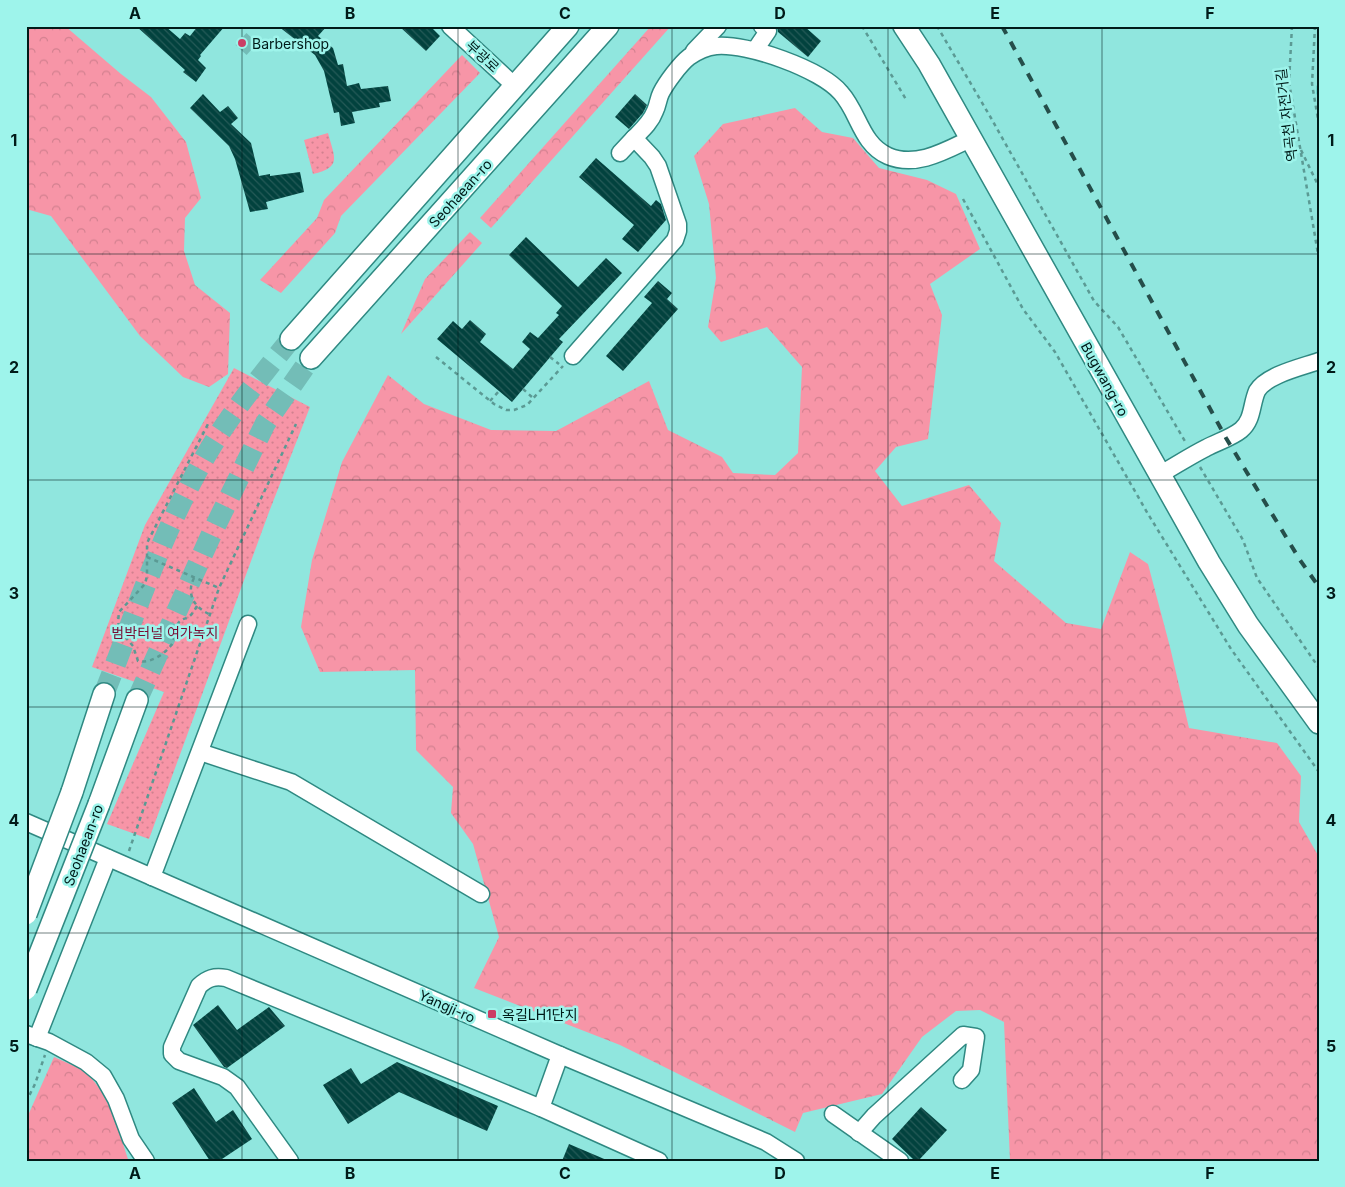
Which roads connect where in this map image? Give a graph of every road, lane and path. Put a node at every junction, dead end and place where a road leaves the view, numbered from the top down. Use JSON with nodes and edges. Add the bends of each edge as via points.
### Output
{"nodes":[{"id":1,"x":450,"y":26,"type":"edge"},
{"id":2,"x":568,"y":26,"type":"edge"},
{"id":3,"x":608,"y":26,"type":"edge"},
{"id":4,"x":718,"y":26,"type":"edge"},
{"id":5,"x":762,"y":26,"type":"edge"},
{"id":6,"x":862,"y":26,"type":"edge"},
{"id":7,"x":904,"y":26,"type":"edge"},
{"id":8,"x":937,"y":26,"type":"edge"},
{"id":9,"x":1292,"y":26,"type":"edge"},
{"id":10,"x":1315,"y":26,"type":"edge"},
{"id":11,"x":755,"y":50,"type":"junction"},
{"id":12,"x":688,"y":58,"type":"junction"},
{"id":13,"x":516,"y":87,"type":"junction"},
{"id":14,"x":907,"y":101,"type":"dead end"},
{"id":15,"x":1319,"y":125,"type":"edge"},
{"id":16,"x":634,"y":138,"type":"junction"},
{"id":17,"x":970,"y":139,"type":"junction"},
{"id":18,"x":1298,"y":145,"type":"junction"},
{"id":19,"x":620,"y":153,"type":"dead end"},
{"id":20,"x":1319,"y":187,"type":"edge"},
{"id":21,"x":963,"y":199,"type":"dead end"},
{"id":22,"x":1319,"y":260,"type":"edge"},
{"id":23,"x":291,"y":339,"type":"tunnel mouth"},
{"id":24,"x":436,"y":357,"type":"dead end"},
{"id":25,"x":550,"y":357,"type":"dead end"},
{"id":26,"x":311,"y":358,"type":"tunnel mouth"},
{"id":27,"x":568,"y":361,"type":"junction"},
{"id":28,"x":1319,"y":361,"type":"edge"},
{"id":29,"x":523,"y":389,"type":"dead end"},
{"id":30,"x":499,"y":391,"type":"dead end"},
{"id":31,"x":533,"y":398,"type":"junction"},
{"id":32,"x":490,"y":401,"type":"junction"},
{"id":33,"x":208,"y":424,"type":"dead end"},
{"id":34,"x":296,"y":424,"type":"dead end"},
{"id":35,"x":1193,"y":454,"type":"junction"},
{"id":36,"x":1159,"y":476,"type":"junction"},
{"id":37,"x":147,"y":557,"type":"junction"},
{"id":38,"x":194,"y":578,"type":"junction"},
{"id":39,"x":219,"y":588,"type":"junction"},
{"id":40,"x":197,"y":606,"type":"junction"},
{"id":41,"x":210,"y":614,"type":"junction"},
{"id":42,"x":248,"y":624,"type":"dead end"},
{"id":43,"x":1319,"y":668,"type":"edge"},
{"id":44,"x":104,"y":694,"type":"tunnel mouth"},
{"id":45,"x":137,"y":700,"type":"tunnel mouth"},
{"id":46,"x":1319,"y":723,"type":"edge"},
{"id":47,"x":200,"y":752,"type":"junction"},
{"id":48,"x":1319,"y":772,"type":"edge"},
{"id":49,"x":26,"y":822,"type":"edge"},
{"id":50,"x":108,"y":858,"type":"junction"},
{"id":51,"x":124,"y":865,"type":"junction"},
{"id":52,"x":152,"y":877,"type":"junction"},
{"id":53,"x":481,"y":894,"type":"dead end"},
{"id":54,"x":26,"y":914,"type":"edge"},
{"id":55,"x":26,"y":989,"type":"edge"},
{"id":56,"x":38,"y":1038,"type":"edge"},
{"id":57,"x":560,"y":1055,"type":"junction"},
{"id":58,"x":962,"y":1080,"type":"dead end"},
{"id":59,"x":26,"y":1102,"type":"edge"},
{"id":60,"x":541,"y":1108,"type":"junction"},
{"id":61,"x":833,"y":1114,"type":"dead end"},
{"id":62,"x":859,"y":1133,"type":"junction"},
{"id":63,"x":146,"y":1161,"type":"edge"},
{"id":64,"x":290,"y":1161,"type":"edge"},
{"id":65,"x":659,"y":1161,"type":"edge"},
{"id":66,"x":796,"y":1161,"type":"edge"},
{"id":67,"x":900,"y":1161,"type":"edge"}],
"edges":[{"from":1,"to":13,"type":"street","name":"부광로"},
{"from":2,"to":13,"type":"main road","name":"Seohaean-ro"},
{"from":3,"to":26,"type":"main road","name":"Seohaean-ro"},
{"from":4,"to":12,"type":"street"},
{"from":5,"to":11,"type":"street","via":[[768,32]]},
{"from":6,"to":14,"type":"path"},
{"from":7,"to":17,"type":"main road","name":"Bugwang-ro"},
{"from":8,"to":35,"type":"path","via":[[1094,301],[1118,327]]},
{"from":9,"to":18,"type":"path","name":"역곡천 자전거길","via":[[1289,82]]},
{"from":10,"to":15,"type":"path","via":[[1312,84]]},
{"from":11,"to":12,"type":"street","via":[[716,46]]},
{"from":11,"to":17,"type":"street","via":[[807,69],[830,82],[848,102],[866,138],[888,156],[917,159],[935,155]]},
{"from":12,"to":16,"type":"street","via":[[665,85],[650,120]]},
{"from":13,"to":23,"type":"main road","name":"Seohaean-ro"},
{"from":16,"to":19,"type":"street"},
{"from":16,"to":27,"type":"street","via":[[658,166],[678,231],[675,240]]},
{"from":17,"to":36,"type":"main road","name":"Bugwang-ro"},
{"from":18,"to":20,"type":"path"},
{"from":18,"to":22,"type":"path","name":"역곡천 자전거길"},
{"from":21,"to":48,"type":"path","via":[[1023,309],[1055,352],[1158,531],[1231,649]]},
{"from":24,"to":32,"type":"path"},
{"from":25,"to":27,"type":"path"},
{"from":27,"to":31,"type":"path"},
{"from":28,"to":35,"type":"street","via":[[1264,383],[1243,428]]},
{"from":29,"to":31,"type":"path"},
{"from":30,"to":32,"type":"path"},
{"from":31,"to":32,"type":"path","via":[[527,405],[514,410],[506,410]]},
{"from":33,"to":37,"type":"path","via":[[147,543]]},
{"from":34,"to":39,"type":"path"},
{"from":35,"to":36,"type":"street"},
{"from":35,"to":43,"type":"path","via":[[1243,540],[1257,578]]},
{"from":36,"to":46,"type":"main road","name":"Bugwang-ro","via":[[1248,625]]},
{"from":37,"to":38,"type":"path"},
{"from":37,"to":40,"type":"path","via":[[145,584],[124,606],[118,622],[120,631],[133,646],[138,662],[143,663],[163,653],[172,643],[180,620],[192,614]]},
{"from":38,"to":39,"type":"path"},
{"from":38,"to":40,"type":"path","via":[[191,595]]},
{"from":39,"to":41,"type":"path"},
{"from":40,"to":41,"type":"path"},
{"from":41,"to":51,"type":"path"},
{"from":42,"to":47,"type":"street"},
{"from":44,"to":54,"type":"main road","name":"Seohaean-ro","bridge":true,"via":[[72,792]]},
{"from":45,"to":55,"type":"main road","name":"Seohaean-ro","bridge":true},
{"from":47,"to":52,"type":"street"},
{"from":47,"to":53,"type":"street","via":[[290,782]]},
{"from":49,"to":50,"type":"street","name":"Yangji-ro"},
{"from":50,"to":51,"type":"street","name":"Yangji-ro"},
{"from":50,"to":56,"type":"street"},
{"from":51,"to":52,"type":"street","name":"Yangji-ro"},
{"from":52,"to":57,"type":"street","name":"Yangji-ro"},
{"from":56,"to":59,"type":"path","via":[[35,1084]]},
{"from":56,"to":63,"type":"street","via":[[86,1062],[103,1076],[132,1139]]},
{"from":57,"to":60,"type":"street"},
{"from":57,"to":66,"type":"street","name":"Yangji-ro","via":[[766,1142]]},
{"from":58,"to":62,"type":"street","via":[[971,1070],[976,1037],[963,1035]]},
{"from":60,"to":64,"type":"street","via":[[226,978],[215,976],[206,979],[191,1003],[172,1054],[179,1061],[223,1077],[237,1087]]},
{"from":60,"to":65,"type":"street"},
{"from":61,"to":62,"type":"street"},
{"from":62,"to":67,"type":"street"}]}
